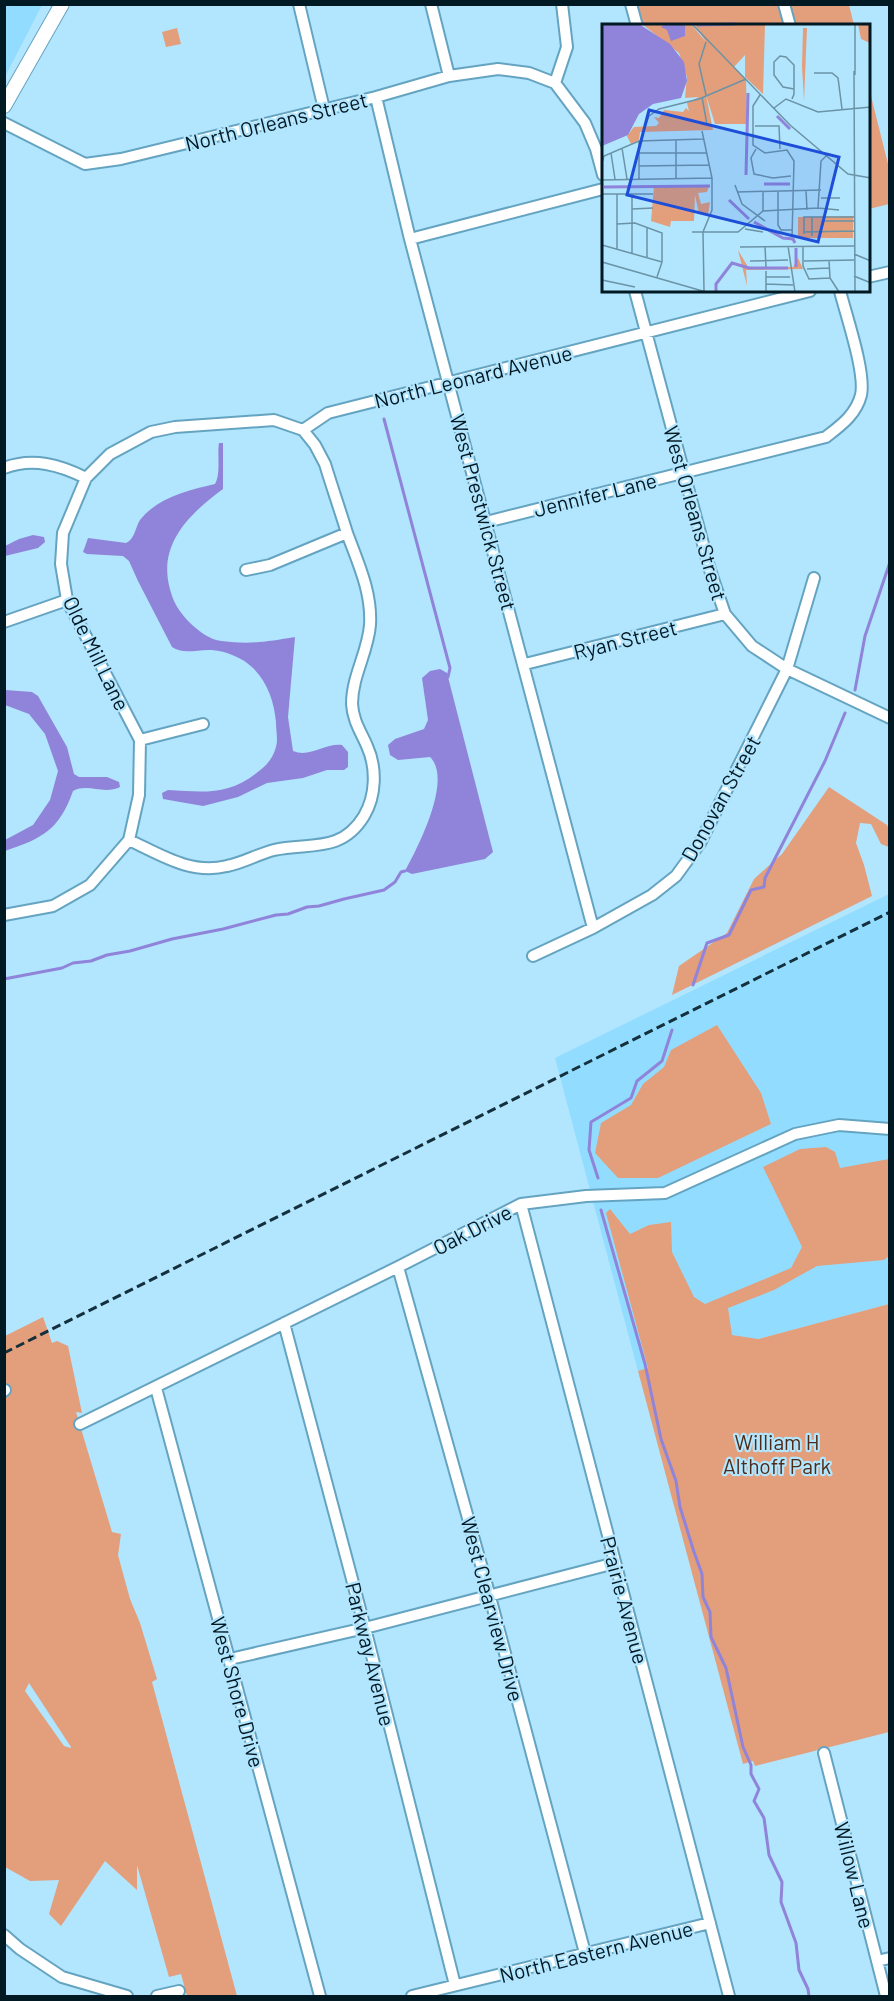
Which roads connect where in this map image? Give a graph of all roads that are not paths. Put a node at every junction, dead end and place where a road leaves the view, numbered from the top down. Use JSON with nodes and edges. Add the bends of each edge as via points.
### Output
{"nodes":[{"id":1,"x":62,"y":4,"type":"edge"},
{"id":2,"x":299,"y":4,"type":"edge"},
{"id":3,"x":431,"y":4,"type":"edge"},
{"id":4,"x":562,"y":4,"type":"edge"},
{"id":5,"x":631,"y":4,"type":"edge"},
{"id":6,"x":784,"y":4,"type":"edge"},
{"id":7,"x":636,"y":24,"type":"edge"},
{"id":8,"x":789,"y":24,"type":"edge"},
{"id":9,"x":449,"y":76,"type":"junction"},
{"id":10,"x":555,"y":83,"type":"junction"},
{"id":11,"x":376,"y":97,"type":"junction"},
{"id":12,"x":4,"y":106,"type":"edge"},
{"id":13,"x":324,"y":109,"type":"junction"},
{"id":14,"x":4,"y":123,"type":"edge"},
{"id":15,"x":602,"y":171,"type":"edge"},
{"id":16,"x":602,"y":189,"type":"edge"},
{"id":17,"x":410,"y":239,"type":"junction"},
{"id":18,"x":890,"y":272,"type":"edge"},
{"id":19,"x":870,"y":277,"type":"edge"},
{"id":20,"x":635,"y":292,"type":"edge"},
{"id":21,"x":806,"y":292,"type":"edge"},
{"id":22,"x":840,"y":292,"type":"edge"},
{"id":23,"x":646,"y":332,"type":"junction"},
{"id":24,"x":449,"y":382,"type":"junction"},
{"id":25,"x":303,"y":430,"type":"junction"},
{"id":26,"x":4,"y":468,"type":"edge"},
{"id":27,"x":683,"y":472,"type":"junction"},
{"id":28,"x":86,"y":477,"type":"junction"},
{"id":29,"x":486,"y":522,"type":"junction"},
{"id":30,"x":348,"y":533,"type":"junction"},
{"id":31,"x":246,"y":570,"type":"dead end"},
{"id":32,"x":814,"y":578,"type":"dead end"},
{"id":33,"x":67,"y":600,"type":"junction"},
{"id":34,"x":725,"y":614,"type":"junction"},
{"id":35,"x":4,"y":622,"type":"edge"},
{"id":36,"x":525,"y":664,"type":"junction"},
{"id":37,"x":788,"y":669,"type":"junction"},
{"id":38,"x":890,"y":718,"type":"edge"},
{"id":39,"x":203,"y":724,"type":"dead end"},
{"id":40,"x":140,"y":740,"type":"junction"},
{"id":41,"x":129,"y":840,"type":"junction"},
{"id":42,"x":4,"y":915,"type":"edge"},
{"id":43,"x":593,"y":928,"type":"junction"},
{"id":44,"x":533,"y":956,"type":"dead end"},
{"id":45,"x":890,"y":1129,"type":"edge"},
{"id":46,"x":521,"y":1204,"type":"junction"},
{"id":47,"x":398,"y":1267,"type":"junction"},
{"id":48,"x":284,"y":1323,"type":"junction"},
{"id":49,"x":156,"y":1388,"type":"junction"},
{"id":50,"x":80,"y":1424,"type":"dead end"},
{"id":51,"x":615,"y":1563,"type":"junction"},
{"id":52,"x":490,"y":1597,"type":"junction"},
{"id":53,"x":365,"y":1628,"type":"junction"},
{"id":54,"x":230,"y":1659,"type":"junction"},
{"id":55,"x":824,"y":1753,"type":"dead end"},
{"id":56,"x":710,"y":1923,"type":"junction"},
{"id":57,"x":4,"y":1935,"type":"edge"},
{"id":58,"x":585,"y":1953,"type":"junction"},
{"id":59,"x":890,"y":1958,"type":"edge"},
{"id":60,"x":878,"y":1961,"type":"junction"},
{"id":61,"x":455,"y":1985,"type":"junction"},
{"id":62,"x":179,"y":1991,"type":"dead end"},
{"id":63,"x":127,"y":1996,"type":"edge"},
{"id":64,"x":157,"y":1996,"type":"edge"},
{"id":65,"x":320,"y":1996,"type":"edge"},
{"id":66,"x":412,"y":1996,"type":"edge"},
{"id":67,"x":729,"y":1996,"type":"edge"},
{"id":68,"x":886,"y":1996,"type":"edge"}],
"edges":[{"from":1,"to":12,"type":"street"},
{"from":2,"to":13,"type":"street"},
{"from":3,"to":9,"type":"street"},
{"from":4,"to":10,"type":"street","via":[[567,47]]},
{"from":5,"to":7,"type":"street"},
{"from":6,"to":8,"type":"street"},
{"from":9,"to":10,"type":"street","name":"North Orleans Street","via":[[498,69],[529,73]]},
{"from":9,"to":11,"type":"street","name":"North Orleans Street"},
{"from":10,"to":15,"type":"street","via":[[585,123]]},
{"from":11,"to":13,"type":"street","name":"North Orleans Street"},
{"from":11,"to":17,"type":"street","name":"West Prestwick Street"},
{"from":13,"to":14,"type":"street","name":"North Orleans Street","via":[[122,159],[85,164]]},
{"from":16,"to":17,"type":"street"},
{"from":17,"to":24,"type":"street","name":"West Prestwick Street"},
{"from":18,"to":19,"type":"street"},
{"from":20,"to":23,"type":"street","name":"West Orleans Street"},
{"from":21,"to":23,"type":"street","name":"North Leonard Avenue"},
{"from":22,"to":27,"type":"street","name":"Jennifer Lane","via":[[860,366],[861,395],[849,418],[826,437]]},
{"from":23,"to":24,"type":"street","name":"North Leonard Avenue"},
{"from":23,"to":27,"type":"street","name":"West Orleans Street"},
{"from":24,"to":25,"type":"street","name":"North Leonard Avenue","via":[[328,413]]},
{"from":24,"to":29,"type":"street","name":"West Prestwick Street"},
{"from":25,"to":28,"type":"street","name":"Olde Mill Lane","via":[[274,420],[151,432],[110,454]]},
{"from":25,"to":30,"type":"street","via":[[325,464]]},
{"from":26,"to":28,"type":"street","via":[[38,462],[66,467]]},
{"from":27,"to":29,"type":"street","name":"Jennifer Lane"},
{"from":27,"to":34,"type":"street","name":"West Orleans Street"},
{"from":28,"to":33,"type":"street","name":"Olde Mill Lane","via":[[63,533],[61,564]]},
{"from":29,"to":36,"type":"street","name":"West Prestwick Street"},
{"from":30,"to":31,"type":"street","via":[[270,565]]},
{"from":30,"to":41,"type":"street","via":[[369,600],[370,626],[354,682],[352,705],[374,771],[372,797],[363,817],[353,829],[321,846],[277,849],[227,867],[193,868]]},
{"from":32,"to":37,"type":"street","name":"Donovan Street"},
{"from":33,"to":35,"type":"street"},
{"from":33,"to":40,"type":"street","name":"Olde Mill Lane"},
{"from":34,"to":36,"type":"street","name":"Ryan Street"},
{"from":34,"to":37,"type":"street","name":"West Orleans Street","via":[[752,646]]},
{"from":36,"to":43,"type":"street","name":"West Prestwick Street"},
{"from":37,"to":38,"type":"street","name":"West Orleans Street"},
{"from":37,"to":43,"type":"street","name":"Donovan Street","via":[[700,843],[676,876],[652,895]]},
{"from":39,"to":40,"type":"street"},
{"from":40,"to":41,"type":"street","name":"Olde Mill Lane","via":[[140,795]]},
{"from":41,"to":42,"type":"street","name":"Olde Mill Lane","via":[[90,885],[53,906]]},
{"from":43,"to":44,"type":"street","name":"Donovan Street"},
{"from":45,"to":46,"type":"street","name":"Oak Drive","via":[[839,1125],[795,1134],[665,1192]]},
{"from":46,"to":47,"type":"street","name":"Oak Drive"},
{"from":46,"to":51,"type":"street","name":"Prairie Avenue"},
{"from":47,"to":48,"type":"street","name":"Oak Drive"},
{"from":47,"to":52,"type":"street","name":"West Clearview Drive"},
{"from":48,"to":49,"type":"street","name":"Oak Drive"},
{"from":48,"to":53,"type":"street","name":"Parkway Avenue"},
{"from":49,"to":50,"type":"street","name":"Oak Drive"},
{"from":49,"to":54,"type":"street","name":"West Shore Drive"},
{"from":51,"to":52,"type":"street"},
{"from":51,"to":56,"type":"street","name":"Prairie Avenue"},
{"from":52,"to":53,"type":"street"},
{"from":52,"to":58,"type":"street","name":"West Clearview Drive"},
{"from":53,"to":54,"type":"street"},
{"from":53,"to":61,"type":"street","name":"Parkway Avenue"},
{"from":54,"to":65,"type":"street","name":"West Shore Drive"},
{"from":55,"to":60,"type":"street","name":"Willow Lane"},
{"from":56,"to":58,"type":"street","name":"North Eastern Avenue"},
{"from":56,"to":67,"type":"street","name":"Prairie Avenue"},
{"from":57,"to":63,"type":"street","via":[[62,1977]]},
{"from":58,"to":61,"type":"street","name":"North Eastern Avenue"},
{"from":59,"to":60,"type":"street"},
{"from":60,"to":68,"type":"street","name":"Willow Lane"},
{"from":61,"to":66,"type":"street","name":"North Eastern Avenue"},
{"from":62,"to":64,"type":"street"}]}
